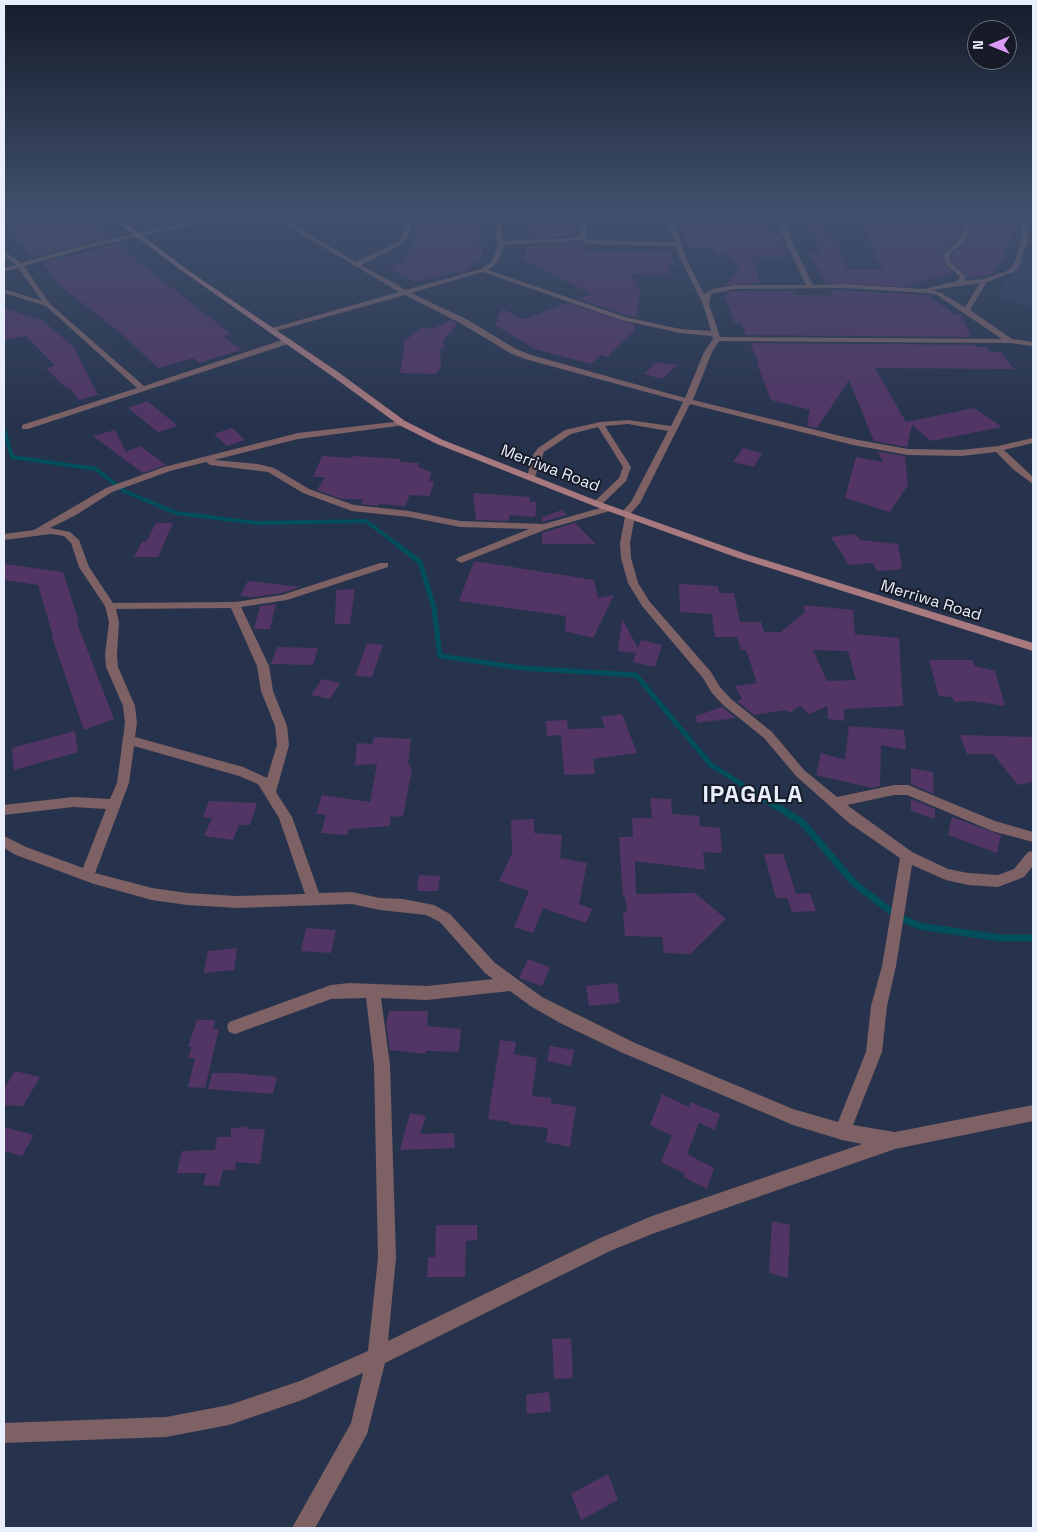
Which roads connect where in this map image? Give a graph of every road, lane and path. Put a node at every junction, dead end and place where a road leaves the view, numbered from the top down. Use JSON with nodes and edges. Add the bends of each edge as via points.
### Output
{"nodes":[{"id":1,"x":33,"y":284,"type":"edge"},
{"id":2,"x":208,"y":284,"type":"edge"},
{"id":3,"x":392,"y":284,"type":"edge"},
{"id":4,"x":431,"y":284,"type":"edge"},
{"id":5,"x":524,"y":284,"type":"edge"},
{"id":6,"x":696,"y":284,"type":"edge"},
{"id":7,"x":951,"y":284,"type":"edge"},
{"id":8,"x":983,"y":284,"type":"edge"},
{"id":9,"x":810,"y":286,"type":"joint"},
{"id":10,"x":920,"y":290,"type":"junction"},
{"id":11,"x":4,"y":291,"type":"edge"},
{"id":12,"x":404,"y":292,"type":"junction"},
{"id":13,"x":706,"y":304,"type":"junction"},
{"id":14,"x":48,"y":305,"type":"junction"},
{"id":15,"x":966,"y":310,"type":"junction"},
{"id":16,"x":272,"y":331,"type":"junction"},
{"id":17,"x":716,"y":337,"type":"junction"},
{"id":18,"x":288,"y":341,"type":"junction"},
{"id":19,"x":1010,"y":341,"type":"junction"},
{"id":20,"x":1033,"y":344,"type":"edge"},
{"id":21,"x":143,"y":389,"type":"junction"},
{"id":22,"x":688,"y":401,"type":"junction"},
{"id":23,"x":402,"y":423,"type":"junction"},
{"id":24,"x":600,"y":424,"type":"junction"},
{"id":25,"x":26,"y":427,"type":"dead end"},
{"id":26,"x":673,"y":429,"type":"junction"},
{"id":27,"x":1033,"y":441,"type":"edge"},
{"id":28,"x":998,"y":449,"type":"junction"},
{"id":29,"x":198,"y":461,"type":"junction"},
{"id":30,"x":531,"y":477,"type":"junction"},
{"id":31,"x":1033,"y":481,"type":"edge"},
{"id":32,"x":597,"y":504,"type":"junction"},
{"id":33,"x":610,"y":508,"type":"junction"},
{"id":34,"x":627,"y":515,"type":"junction"},
{"id":35,"x":544,"y":527,"type":"junction"},
{"id":36,"x":33,"y":534,"type":"junction"},
{"id":37,"x":4,"y":537,"type":"edge"},
{"id":38,"x":461,"y":560,"type":"dead end"},
{"id":39,"x":384,"y":565,"type":"dead end"},
{"id":40,"x":235,"y":605,"type":"junction"},
{"id":41,"x":110,"y":606,"type":"junction"},
{"id":42,"x":1033,"y":647,"type":"edge"},
{"id":43,"x":129,"y":740,"type":"junction"},
{"id":44,"x":269,"y":792,"type":"junction"},
{"id":45,"x":836,"y":803,"type":"junction"},
{"id":46,"x":115,"y":804,"type":"junction"},
{"id":47,"x":4,"y":810,"type":"edge"},
{"id":48,"x":1033,"y":837,"type":"edge"},
{"id":49,"x":4,"y":841,"type":"edge"},
{"id":50,"x":907,"y":856,"type":"junction"},
{"id":51,"x":1033,"y":856,"type":"edge"},
{"id":52,"x":87,"y":876,"type":"junction"},
{"id":53,"x":314,"y":899,"type":"junction"},
{"id":54,"x":512,"y":984,"type":"junction"},
{"id":55,"x":373,"y":992,"type":"junction"},
{"id":56,"x":235,"y":1027,"type":"dead end"},
{"id":57,"x":1033,"y":1113,"type":"edge"},
{"id":58,"x":842,"y":1132,"type":"junction"},
{"id":59,"x":895,"y":1141,"type":"junction"},
{"id":60,"x":377,"y":1357,"type":"junction"},
{"id":61,"x":4,"y":1433,"type":"edge"},
{"id":62,"x":302,"y":1528,"type":"edge"}],
"edges":[{"from":1,"to":14,"type":"street"},
{"from":2,"to":16,"type":"street","name":"Merriwa Road"},
{"from":3,"to":12,"type":"street"},
{"from":4,"to":12,"type":"street"},
{"from":5,"to":17,"type":"street","via":[[623,319]]},
{"from":6,"to":13,"type":"street"},
{"from":7,"to":10,"type":"street"},
{"from":8,"to":15,"type":"street"},
{"from":9,"to":10,"type":"street"},
{"from":9,"to":13,"type":"street","via":[[719,289],[708,293]]},
{"from":10,"to":15,"type":"street","via":[[940,294]]},
{"from":11,"to":14,"type":"street"},
{"from":12,"to":16,"type":"street"},
{"from":12,"to":22,"type":"street","via":[[466,322],[513,351]]},
{"from":13,"to":17,"type":"street"},
{"from":14,"to":21,"type":"street"},
{"from":15,"to":19,"type":"street"},
{"from":16,"to":18,"type":"street","name":"Merriwa Road"},
{"from":17,"to":19,"type":"street"},
{"from":17,"to":22,"type":"street"},
{"from":18,"to":21,"type":"street"},
{"from":18,"to":23,"type":"street","name":"Merriwa Road"},
{"from":19,"to":20,"type":"street"},
{"from":21,"to":25,"type":"street"},
{"from":22,"to":26,"type":"street"},
{"from":22,"to":28,"type":"street","via":[[853,442],[908,452],[942,454]]},
{"from":23,"to":29,"type":"street","via":[[298,436]]},
{"from":23,"to":30,"type":"street","name":"Merriwa Road","via":[[440,442]]},
{"from":24,"to":26,"type":"street","via":[[628,422]]},
{"from":24,"to":30,"type":"street","via":[[568,432],[551,442],[537,455]]},
{"from":24,"to":32,"type":"street","via":[[627,467],[623,479]]},
{"from":26,"to":34,"type":"street"},
{"from":27,"to":28,"type":"street"},
{"from":28,"to":31,"type":"street"},
{"from":29,"to":35,"type":"street","via":[[271,470],[306,491],[352,508],[460,524]]},
{"from":29,"to":36,"type":"street","via":[[109,490]]},
{"from":30,"to":32,"type":"street","name":"Merriwa Road"},
{"from":32,"to":33,"type":"street","name":"Merriwa Road"},
{"from":33,"to":34,"type":"street","name":"Merriwa Road"},
{"from":33,"to":35,"type":"street"},
{"from":34,"to":42,"type":"street","name":"Merriwa Road","via":[[808,578]]},
{"from":34,"to":45,"type":"street","via":[[626,558],[633,583],[646,604],[727,702],[768,735],[800,773]]},
{"from":35,"to":38,"type":"street"},
{"from":36,"to":37,"type":"street"},
{"from":36,"to":41,"type":"street","via":[[51,531],[67,534],[76,542],[84,567]]},
{"from":39,"to":40,"type":"street","via":[[283,598]]},
{"from":40,"to":41,"type":"street"},
{"from":40,"to":44,"type":"street","via":[[260,658],[267,691],[281,726],[283,745]]},
{"from":41,"to":43,"type":"street","via":[[114,622],[112,667],[129,706]]},
{"from":43,"to":44,"type":"street","via":[[243,772],[262,781]]},
{"from":43,"to":46,"type":"street","via":[[123,782]]},
{"from":44,"to":53,"type":"street","via":[[285,817]]},
{"from":45,"to":48,"type":"street","via":[[908,790],[992,826]]},
{"from":45,"to":50,"type":"street"},
{"from":46,"to":47,"type":"street","via":[[73,802]]},
{"from":46,"to":52,"type":"street"},
{"from":49,"to":52,"type":"street","via":[[21,851]]},
{"from":50,"to":51,"type":"street","via":[[946,874],[982,881],[998,881],[1013,876]]},
{"from":50,"to":58,"type":"street","via":[[879,1006],[874,1052]]},
{"from":52,"to":53,"type":"street","via":[[129,889],[187,899],[237,902]]},
{"from":53,"to":54,"type":"street","via":[[352,898],[434,911],[490,968]]},
{"from":54,"to":55,"type":"street","via":[[427,993]]},
{"from":54,"to":58,"type":"street","via":[[568,1019],[629,1048],[793,1117]]},
{"from":55,"to":56,"type":"street","via":[[331,992]]},
{"from":55,"to":60,"type":"street","via":[[383,1079],[387,1258]]},
{"from":57,"to":59,"type":"street"},
{"from":58,"to":59,"type":"street"},
{"from":59,"to":60,"type":"street","via":[[652,1225],[604,1245]]},
{"from":60,"to":61,"type":"street","via":[[302,1390],[229,1415],[166,1427]]},
{"from":60,"to":62,"type":"street","via":[[360,1427]]}]}
